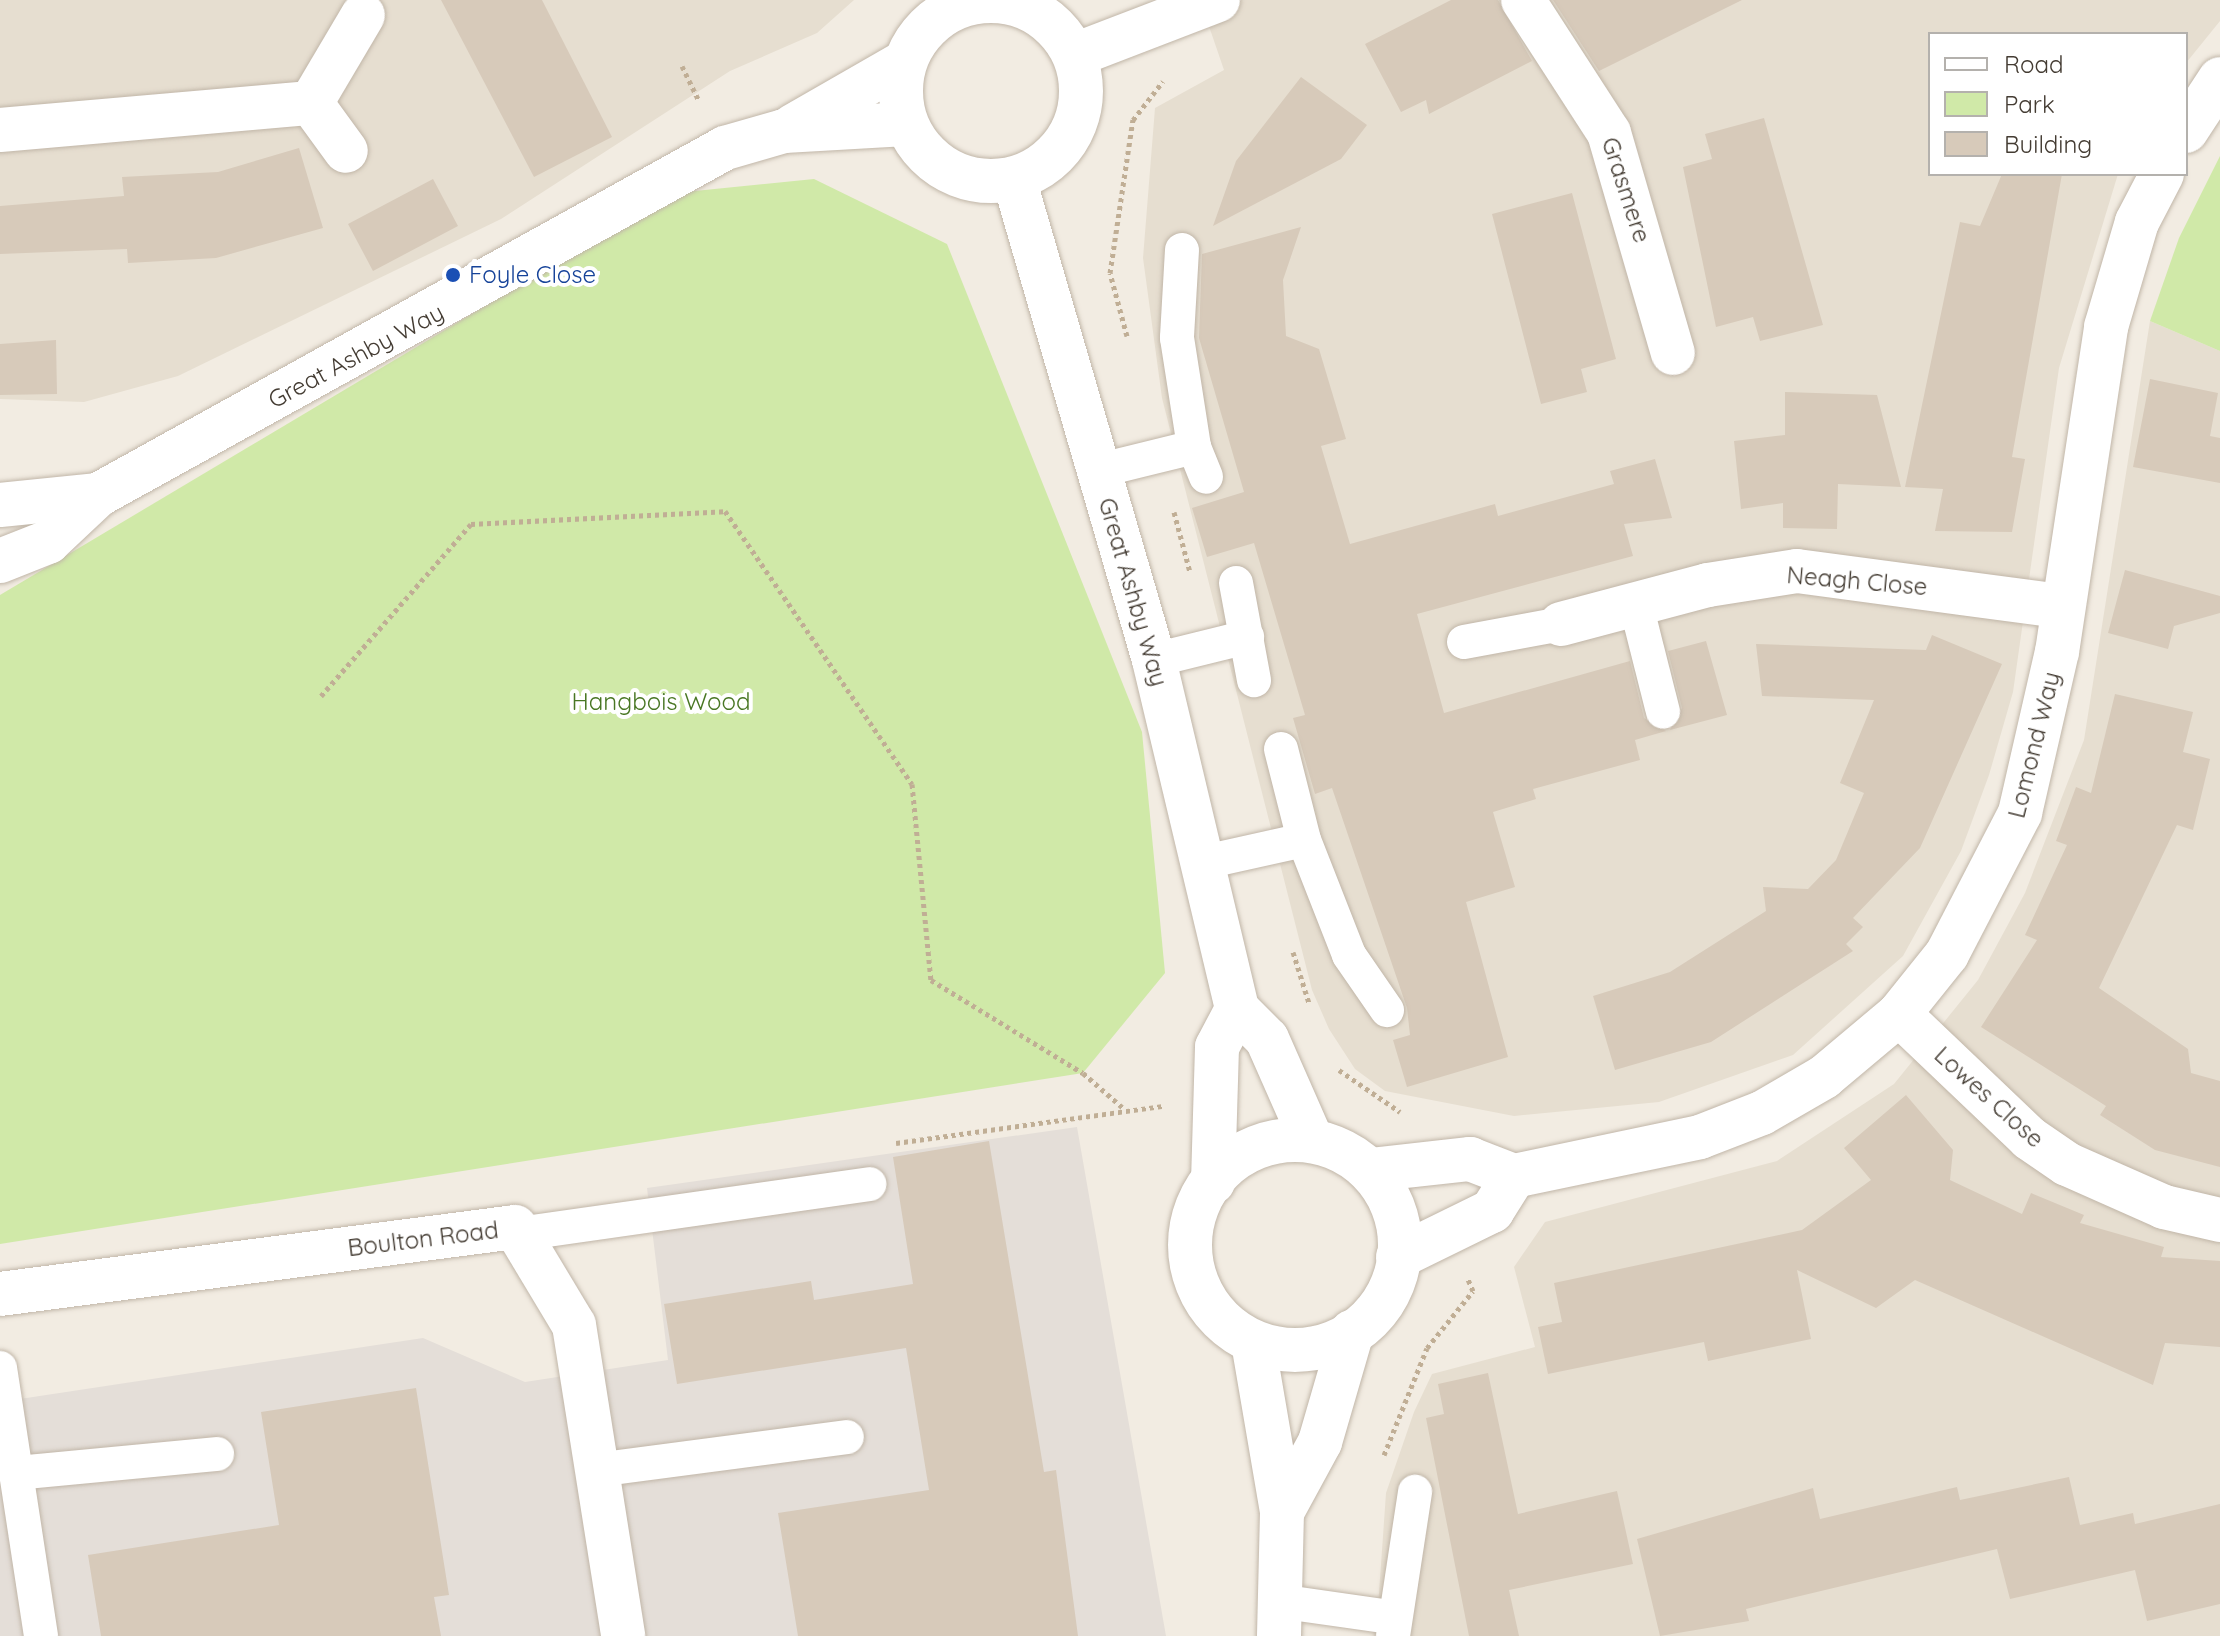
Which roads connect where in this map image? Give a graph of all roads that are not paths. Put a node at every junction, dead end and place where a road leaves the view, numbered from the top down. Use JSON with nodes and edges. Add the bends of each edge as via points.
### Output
{"nodes":[{"id":1,"x":1218,"y":0,"type":"edge"},
{"id":2,"x":1523,"y":0,"type":"edge"},
{"id":3,"x":363,"y":15,"type":"dead end"},
{"id":4,"x":1075,"y":55,"type":"junction"},
{"id":5,"x":903,"y":63,"type":"junction"},
{"id":6,"x":2220,"y":79,"type":"edge"},
{"id":7,"x":311,"y":103,"type":"junction"},
{"id":8,"x":906,"y":124,"type":"junction"},
{"id":9,"x":2188,"y":128,"type":"edge"},
{"id":10,"x":0,"y":130,"type":"edge"},
{"id":11,"x":784,"y":131,"type":"junction"},
{"id":12,"x":346,"y":151,"type":"dead end"},
{"id":13,"x":2161,"y":176,"type":"edge"},
{"id":14,"x":1014,"y":179,"type":"junction"},
{"id":15,"x":1182,"y":250,"type":"dead end"},
{"id":16,"x":1673,"y":353,"type":"dead end"},
{"id":17,"x":1097,"y":471,"type":"junction"},
{"id":18,"x":98,"y":495,"type":"junction"},
{"id":19,"x":0,"y":505,"type":"edge"},
{"id":20,"x":0,"y":561,"type":"edge"},
{"id":21,"x":1236,"y":583,"type":"dead end"},
{"id":22,"x":1636,"y":605,"type":"junction"},
{"id":23,"x":2061,"y":606,"type":"junction"},
{"id":24,"x":1561,"y":624,"type":"joint"},
{"id":25,"x":1247,"y":637,"type":"junction"},
{"id":26,"x":1464,"y":642,"type":"dead end"},
{"id":27,"x":1154,"y":660,"type":"junction"},
{"id":28,"x":1254,"y":680,"type":"dead end"},
{"id":29,"x":1663,"y":712,"type":"dead end"},
{"id":30,"x":1281,"y":749,"type":"dead end"},
{"id":31,"x":1304,"y":840,"type":"junction"},
{"id":32,"x":1205,"y":862,"type":"junction"},
{"id":33,"x":1237,"y":1009,"type":"junction"},
{"id":34,"x":1387,"y":1010,"type":"dead end"},
{"id":35,"x":1899,"y":1014,"type":"junction"},
{"id":36,"x":1312,"y":1141,"type":"junction"},
{"id":37,"x":1370,"y":1170,"type":"junction"},
{"id":38,"x":1514,"y":1176,"type":"junction"},
{"id":39,"x":1213,"y":1182,"type":"junction"},
{"id":40,"x":869,"y":1184,"type":"dead end"},
{"id":41,"x":2220,"y":1220,"type":"edge"},
{"id":42,"x":519,"y":1234,"type":"junction"},
{"id":43,"x":1398,"y":1257,"type":"junction"},
{"id":44,"x":0,"y":1294,"type":"edge"},
{"id":45,"x":1352,"y":1332,"type":"junction"},
{"id":46,"x":1253,"y":1342,"type":"junction"},
{"id":47,"x":0,"y":1368,"type":"edge"},
{"id":48,"x":847,"y":1437,"type":"dead end"},
{"id":49,"x":217,"y":1454,"type":"dead end"},
{"id":50,"x":597,"y":1470,"type":"junction"},
{"id":51,"x":16,"y":1473,"type":"junction"},
{"id":52,"x":1415,"y":1492,"type":"dead end"},
{"id":53,"x":1282,"y":1512,"type":"junction"},
{"id":54,"x":1278,"y":1619,"type":"edge"},
{"id":55,"x":1392,"y":1626,"type":"edge"},
{"id":56,"x":41,"y":1636,"type":"edge"},
{"id":57,"x":623,"y":1636,"type":"edge"}],
"edges":[{"from":1,"to":4,"type":"street"},
{"from":2,"to":16,"type":"street","name":"Grasmere","via":[[1609,133]]},
{"from":3,"to":7,"type":"street"},
{"from":4,"to":5,"type":"street","via":[[1057,28],[1022,5],[979,0],[938,18]]},
{"from":4,"to":14,"type":"street","via":[[1081,106],[1073,130],[1055,156]]},
{"from":5,"to":8,"type":"street"},
{"from":5,"to":11,"type":"street","name":"Great Ashby Way"},
{"from":6,"to":9,"type":"street"},
{"from":7,"to":10,"type":"street"},
{"from":7,"to":12,"type":"street"},
{"from":8,"to":11,"type":"street","name":"Great Ashby Way"},
{"from":8,"to":14,"type":"street","via":[[916,143],[952,173],[983,182]]},
{"from":11,"to":18,"type":"street","name":"Great Ashby Way","via":[[725,148]]},
{"from":13,"to":23,"type":"street","name":"Lomond Way","via":[[2137,222],[2106,327]]},
{"from":14,"to":17,"type":"street","name":"Great Ashby Way"},
{"from":15,"to":17,"type":"lane","via":[[1177,338],[1200,462],[1159,454]]},
{"from":17,"to":27,"type":"street","name":"Great Ashby Way"},
{"from":18,"to":19,"type":"street","name":"Great Ashby Way"},
{"from":18,"to":20,"type":"street","name":"Great Ashby Way","via":[[48,542]]},
{"from":21,"to":25,"type":"lane"},
{"from":22,"to":23,"type":"street","name":"Neagh Close","via":[[1797,571]]},
{"from":22,"to":24,"type":"street","name":"Neagh Close"},
{"from":22,"to":29,"type":"lane"},
{"from":23,"to":35,"type":"street","name":"Lomond Way","via":[[2020,813],[1954,942]]},
{"from":24,"to":26,"type":"lane"},
{"from":25,"to":27,"type":"lane"},
{"from":25,"to":28,"type":"lane"},
{"from":27,"to":32,"type":"street","name":"Great Ashby Way"},
{"from":30,"to":31,"type":"lane"},
{"from":31,"to":32,"type":"lane"},
{"from":31,"to":34,"type":"lane","via":[[1349,955]]},
{"from":32,"to":33,"type":"street","name":"Great Ashby Way"},
{"from":33,"to":36,"type":"street","via":[[1267,1039]]},
{"from":33,"to":39,"type":"street","via":[[1217,1047]]},
{"from":35,"to":38,"type":"street","name":"Lomond Way","via":[[1824,1077],[1762,1113],[1700,1137]]},
{"from":35,"to":41,"type":"street","name":"Lowes Close","via":[[2029,1138],[2067,1164],[2164,1207]]},
{"from":36,"to":37,"type":"street"},
{"from":36,"to":39,"type":"street","via":[[1262,1145]]},
{"from":37,"to":38,"type":"street","via":[[1470,1159]]},
{"from":37,"to":43,"type":"street","via":[[1395,1208]]},
{"from":38,"to":43,"type":"street","via":[[1492,1211]]},
{"from":39,"to":46,"type":"street","via":[[1194,1220],[1192,1273],[1204,1300]]},
{"from":40,"to":42,"type":"lane"},
{"from":42,"to":44,"type":"street","name":"Boulton Road","via":[[515,1227]]},
{"from":42,"to":50,"type":"street","name":"Boulton Road","via":[[574,1325]]},
{"from":43,"to":45,"type":"street","via":[[1378,1312]]},
{"from":45,"to":46,"type":"street","via":[[1326,1346],[1291,1351]]},
{"from":45,"to":53,"type":"street","via":[[1320,1442]]},
{"from":46,"to":53,"type":"street"},
{"from":47,"to":51,"type":"lane"},
{"from":48,"to":50,"type":"lane"},
{"from":49,"to":51,"type":"lane"},
{"from":50,"to":57,"type":"street","name":"Boulton Road"},
{"from":51,"to":56,"type":"lane"},
{"from":52,"to":55,"type":"lane"},
{"from":53,"to":54,"type":"street"},
{"from":54,"to":55,"type":"lane"}]}
